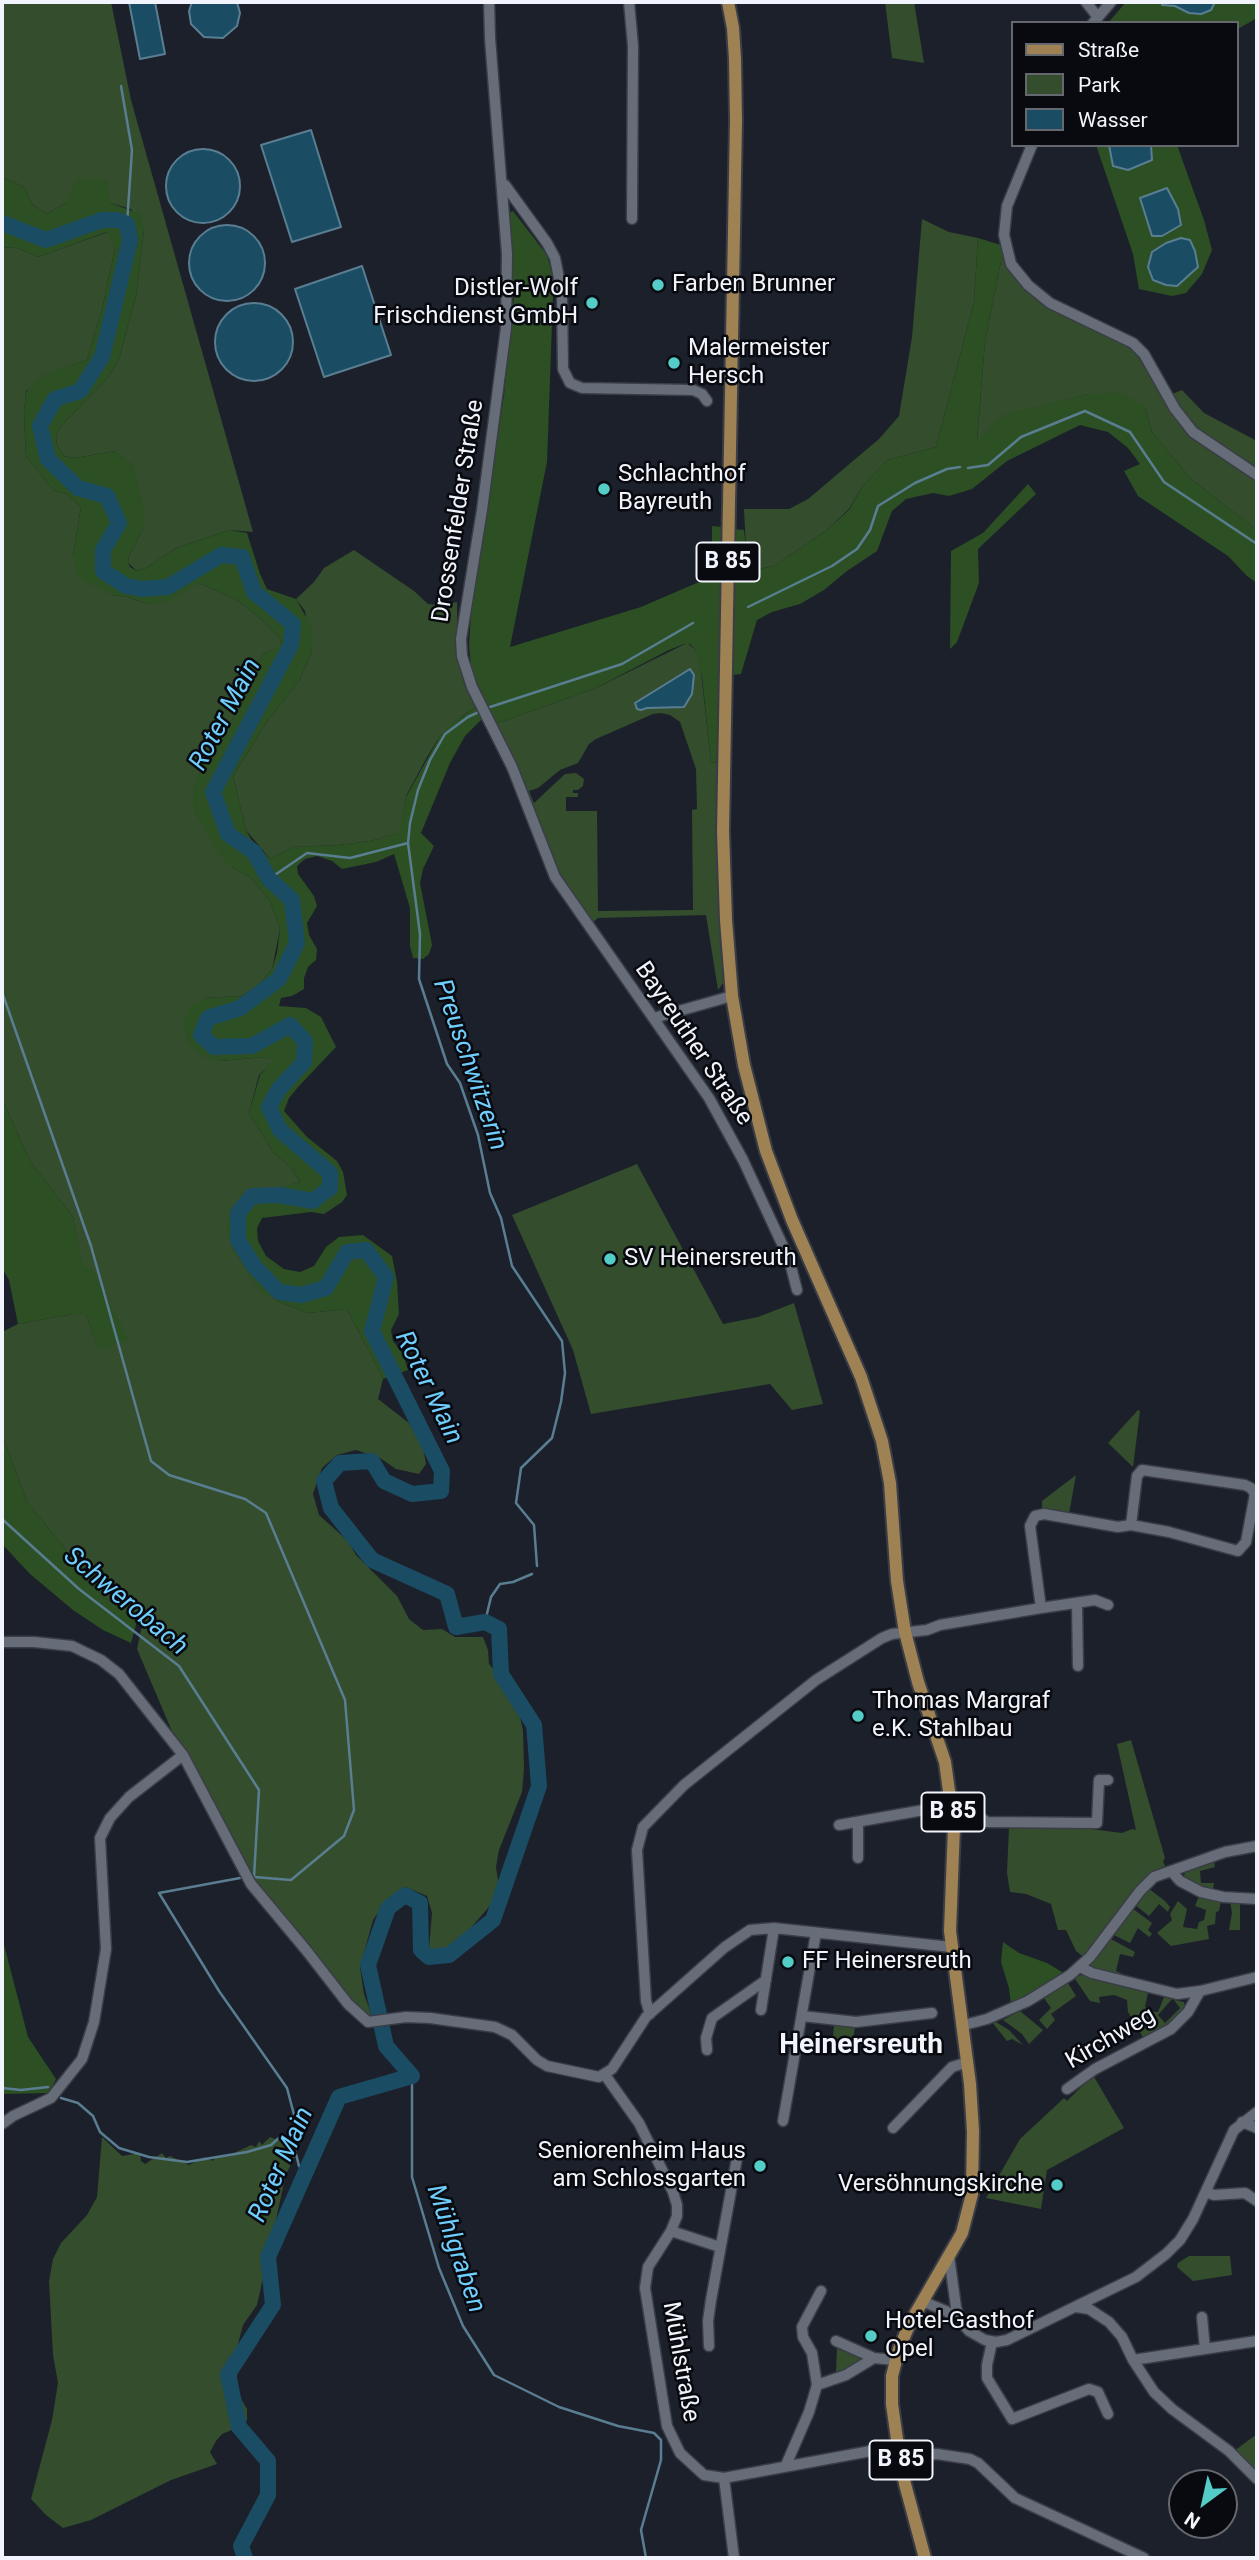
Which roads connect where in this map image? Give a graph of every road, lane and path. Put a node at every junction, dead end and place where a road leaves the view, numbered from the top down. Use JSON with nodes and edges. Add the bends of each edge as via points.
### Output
{"nodes":[{"id":1,"x":489,"y":2,"type":"edge"},
{"id":2,"x":629,"y":2,"type":"edge"},
{"id":3,"x":728,"y":2,"type":"edge"},
{"id":4,"x":1086,"y":2,"type":"edge"},
{"id":5,"x":1111,"y":2,"type":"edge"},
{"id":6,"x":1095,"y":20,"type":"edge"},
{"id":7,"x":1031,"y":147,"type":"edge"},
{"id":8,"x":503,"y":182,"type":"junction"},
{"id":9,"x":632,"y":219,"type":"dead end"},
{"id":10,"x":707,"y":401,"type":"dead end"},
{"id":11,"x":1257,"y":475,"type":"edge"},
{"id":12,"x":536,"y":831,"type":"joint"},
{"id":13,"x":732,"y":996,"type":"junction"},
{"id":14,"x":654,"y":1018,"type":"junction"},
{"id":15,"x":797,"y":1290,"type":"dead end"},
{"id":16,"x":1131,"y":1525,"type":"junction"},
{"id":17,"x":1076,"y":1603,"type":"junction"},
{"id":18,"x":1108,"y":1605,"type":"dead end"},
{"id":19,"x":1041,"y":1608,"type":"junction"},
{"id":20,"x":905,"y":1632,"type":"junction"},
{"id":21,"x":2,"y":1643,"type":"edge"},
{"id":22,"x":1078,"y":1666,"type":"dead end"},
{"id":23,"x":183,"y":1755,"type":"junction"},
{"id":24,"x":1108,"y":1780,"type":"dead end"},
{"id":25,"x":952,"y":1805,"type":"junction"},
{"id":26,"x":858,"y":1823,"type":"junction"},
{"id":27,"x":839,"y":1825,"type":"dead end"},
{"id":28,"x":1257,"y":1846,"type":"edge"},
{"id":29,"x":858,"y":1858,"type":"dead end"},
{"id":30,"x":1171,"y":1871,"type":"junction"},
{"id":31,"x":1257,"y":1899,"type":"edge"},
{"id":32,"x":774,"y":1928,"type":"junction"},
{"id":33,"x":816,"y":1933,"type":"junction"},
{"id":34,"x":951,"y":1947,"type":"junction"},
{"id":35,"x":1080,"y":1967,"type":"junction"},
{"id":36,"x":1257,"y":1977,"type":"edge"},
{"id":37,"x":766,"y":1980,"type":"junction"},
{"id":38,"x":1199,"y":1991,"type":"junction"},
{"id":39,"x":761,"y":2010,"type":"dead end"},
{"id":40,"x":932,"y":2013,"type":"dead end"},
{"id":41,"x":650,"y":2014,"type":"junction"},
{"id":42,"x":802,"y":2016,"type":"junction"},
{"id":43,"x":964,"y":2025,"type":"junction"},
{"id":44,"x":707,"y":2050,"type":"dead end"},
{"id":45,"x":968,"y":2062,"type":"junction"},
{"id":46,"x":605,"y":2075,"type":"junction"},
{"id":47,"x":1067,"y":2090,"type":"dead end"},
{"id":48,"x":1257,"y":2112,"type":"edge"},
{"id":49,"x":783,"y":2121,"type":"dead end"},
{"id":50,"x":1242,"y":2122,"type":"junction"},
{"id":51,"x":2,"y":2124,"type":"edge"},
{"id":52,"x":1257,"y":2128,"type":"edge"},
{"id":53,"x":893,"y":2129,"type":"dead end"},
{"id":54,"x":737,"y":2158,"type":"dead end"},
{"id":55,"x":1206,"y":2192,"type":"junction"},
{"id":56,"x":1257,"y":2201,"type":"edge"},
{"id":57,"x":671,"y":2231,"type":"junction"},
{"id":58,"x":720,"y":2247,"type":"junction"},
{"id":59,"x":949,"y":2256,"type":"junction"},
{"id":60,"x":821,"y":2291,"type":"dead end"},
{"id":61,"x":922,"y":2301,"type":"junction"},
{"id":62,"x":1076,"y":2307,"type":"junction"},
{"id":63,"x":1202,"y":2317,"type":"dead end"},
{"id":64,"x":960,"y":2321,"type":"junction"},
{"id":65,"x":836,"y":2341,"type":"dead end"},
{"id":66,"x":1257,"y":2341,"type":"edge"},
{"id":67,"x":992,"y":2342,"type":"junction"},
{"id":68,"x":709,"y":2346,"type":"dead end"},
{"id":69,"x":1205,"y":2348,"type":"junction"},
{"id":70,"x":874,"y":2358,"type":"junction"},
{"id":71,"x":895,"y":2360,"type":"junction"},
{"id":72,"x":1133,"y":2360,"type":"junction"},
{"id":73,"x":817,"y":2385,"type":"junction"},
{"id":74,"x":1108,"y":2414,"type":"dead end"},
{"id":75,"x":899,"y":2450,"type":"junction"},
{"id":76,"x":786,"y":2465,"type":"junction"},
{"id":77,"x":724,"y":2478,"type":"junction"},
{"id":78,"x":1257,"y":2479,"type":"edge"},
{"id":79,"x":734,"y":2558,"type":"edge"},
{"id":80,"x":925,"y":2558,"type":"edge"},
{"id":81,"x":1144,"y":2558,"type":"edge"}],
"edges":[{"from":1,"to":8,"type":"street","name":"Drossenfelder Straße"},
{"from":2,"to":9,"type":"street"},
{"from":3,"to":13,"type":"main road","number":"B 85","via":[[736,121],[723,851]]},
{"from":4,"to":6,"type":"street"},
{"from":5,"to":6,"type":"street"},
{"from":7,"to":11,"type":"street","via":[[1007,206],[1004,235],[1011,264],[1050,303],[1133,344],[1194,432]]},
{"from":8,"to":10,"type":"street","name":"Drossenfelder Straße","via":[[555,258],[562,293],[563,369],[570,383],[582,388],[693,390]]},
{"from":8,"to":12,"type":"street","name":"Drossenfelder Straße","via":[[506,328],[461,639],[474,692],[512,767]]},
{"from":12,"to":14,"type":"street","name":"Bayreuther Straße","via":[[560,887]]},
{"from":13,"to":14,"type":"street"},
{"from":13,"to":20,"type":"main road","number":"B 85","via":[[766,1151],[869,1398],[882,1441]]},
{"from":14,"to":15,"type":"street","name":"Bayreuther Straße","via":[[734,1142],[789,1259]]},
{"from":16,"to":16,"type":"street","via":[[1238,1550],[1246,1542],[1255,1494],[1245,1485],[1142,1470],[1137,1476]]},
{"from":16,"to":19,"type":"street","via":[[1118,1527],[1044,1514],[1033,1517],[1030,1526]]},
{"from":17,"to":18,"type":"street","via":[[1095,1600]]},
{"from":17,"to":19,"type":"street"},
{"from":17,"to":22,"type":"street"},
{"from":19,"to":20,"type":"street","via":[[940,1625],[925,1623]]},
{"from":20,"to":25,"type":"main road","number":"B 85","via":[[945,1762]]},
{"from":20,"to":41,"type":"street","via":[[882,1638],[816,1680],[684,1785],[643,1827],[637,1850],[638,1889]]},
{"from":21,"to":23,"type":"street","via":[[64,1645],[101,1660],[127,1682]]},
{"from":23,"to":46,"type":"street","via":[[251,1884],[348,2004],[368,2022],[430,2018],[495,2027],[512,2035],[547,2066],[594,2077]]},
{"from":23,"to":51,"type":"street","via":[[129,1797],[100,1838],[106,1949],[94,2022],[82,2059],[51,2098]]},
{"from":24,"to":25,"type":"street","via":[[1099,1780],[1097,1824],[987,1822],[962,1805]]},
{"from":25,"to":26,"type":"street"},
{"from":25,"to":34,"type":"main road","number":"B 85"},
{"from":26,"to":27,"type":"street"},
{"from":26,"to":29,"type":"street"},
{"from":28,"to":30,"type":"street"},
{"from":30,"to":31,"type":"street","via":[[1200,1892]]},
{"from":30,"to":35,"type":"street","via":[[1146,1884]]},
{"from":32,"to":33,"type":"street"},
{"from":32,"to":37,"type":"street"},
{"from":32,"to":41,"type":"street","via":[[755,1928],[733,1941]]},
{"from":33,"to":34,"type":"street"},
{"from":33,"to":42,"type":"street"},
{"from":34,"to":43,"type":"main road","number":"B 85"},
{"from":35,"to":38,"type":"street","via":[[1162,1992]]},
{"from":35,"to":43,"type":"street","via":[[1036,1997]]},
{"from":36,"to":38,"type":"street"},
{"from":37,"to":39,"type":"street"},
{"from":37,"to":44,"type":"street","via":[[712,2018]]},
{"from":38,"to":47,"type":"street","name":"Kirchweg","via":[[1188,2012],[1171,2029],[1095,2069]]},
{"from":40,"to":42,"type":"street","via":[[856,2022]]},
{"from":41,"to":46,"type":"street"},
{"from":42,"to":49,"type":"street"},
{"from":43,"to":45,"type":"main road","number":"B 85"},
{"from":45,"to":53,"type":"street","via":[[952,2067]]},
{"from":45,"to":59,"type":"main road","number":"B 85","via":[[972,2194],[962,2233]]},
{"from":46,"to":57,"type":"street","name":"Mühlstraße","via":[[639,2123],[673,2192],[677,2216]]},
{"from":48,"to":50,"type":"street"},
{"from":50,"to":52,"type":"street"},
{"from":50,"to":55,"type":"street"},
{"from":54,"to":58,"type":"street"},
{"from":55,"to":56,"type":"street","via":[[1245,2193]]},
{"from":55,"to":62,"type":"street","via":[[1186,2231],[1158,2262]]},
{"from":57,"to":58,"type":"street"},
{"from":57,"to":77,"type":"street","name":"Mühlstraße","via":[[648,2267],[645,2288],[667,2426],[693,2466],[704,2475]]},
{"from":58,"to":68,"type":"street","via":[[708,2321]]},
{"from":59,"to":61,"type":"main road","number":"B 85"},
{"from":59,"to":64,"type":"street"},
{"from":60,"to":73,"type":"street","via":[[802,2327]]},
{"from":61,"to":64,"type":"street"},
{"from":61,"to":71,"type":"main road","number":"B 85"},
{"from":62,"to":67,"type":"street","via":[[1007,2340]]},
{"from":62,"to":72,"type":"street","via":[[1089,2309],[1109,2322]]},
{"from":63,"to":69,"type":"street"},
{"from":64,"to":67,"type":"street","via":[[978,2337]]},
{"from":65,"to":70,"type":"street"},
{"from":66,"to":69,"type":"street"},
{"from":67,"to":74,"type":"street","via":[[987,2378],[1010,2418],[1089,2389],[1098,2392]]},
{"from":69,"to":72,"type":"street"},
{"from":70,"to":71,"type":"street"},
{"from":70,"to":73,"type":"street"},
{"from":71,"to":75,"type":"main road","number":"B 85","via":[[892,2396]]},
{"from":72,"to":78,"type":"street","via":[[1162,2400],[1229,2451]]},
{"from":73,"to":76,"type":"street"},
{"from":75,"to":76,"type":"street"},
{"from":75,"to":80,"type":"main road","number":"B 85"},
{"from":75,"to":81,"type":"street","via":[[970,2459],[1015,2498]]},
{"from":76,"to":77,"type":"street"},
{"from":77,"to":79,"type":"street"}]}
